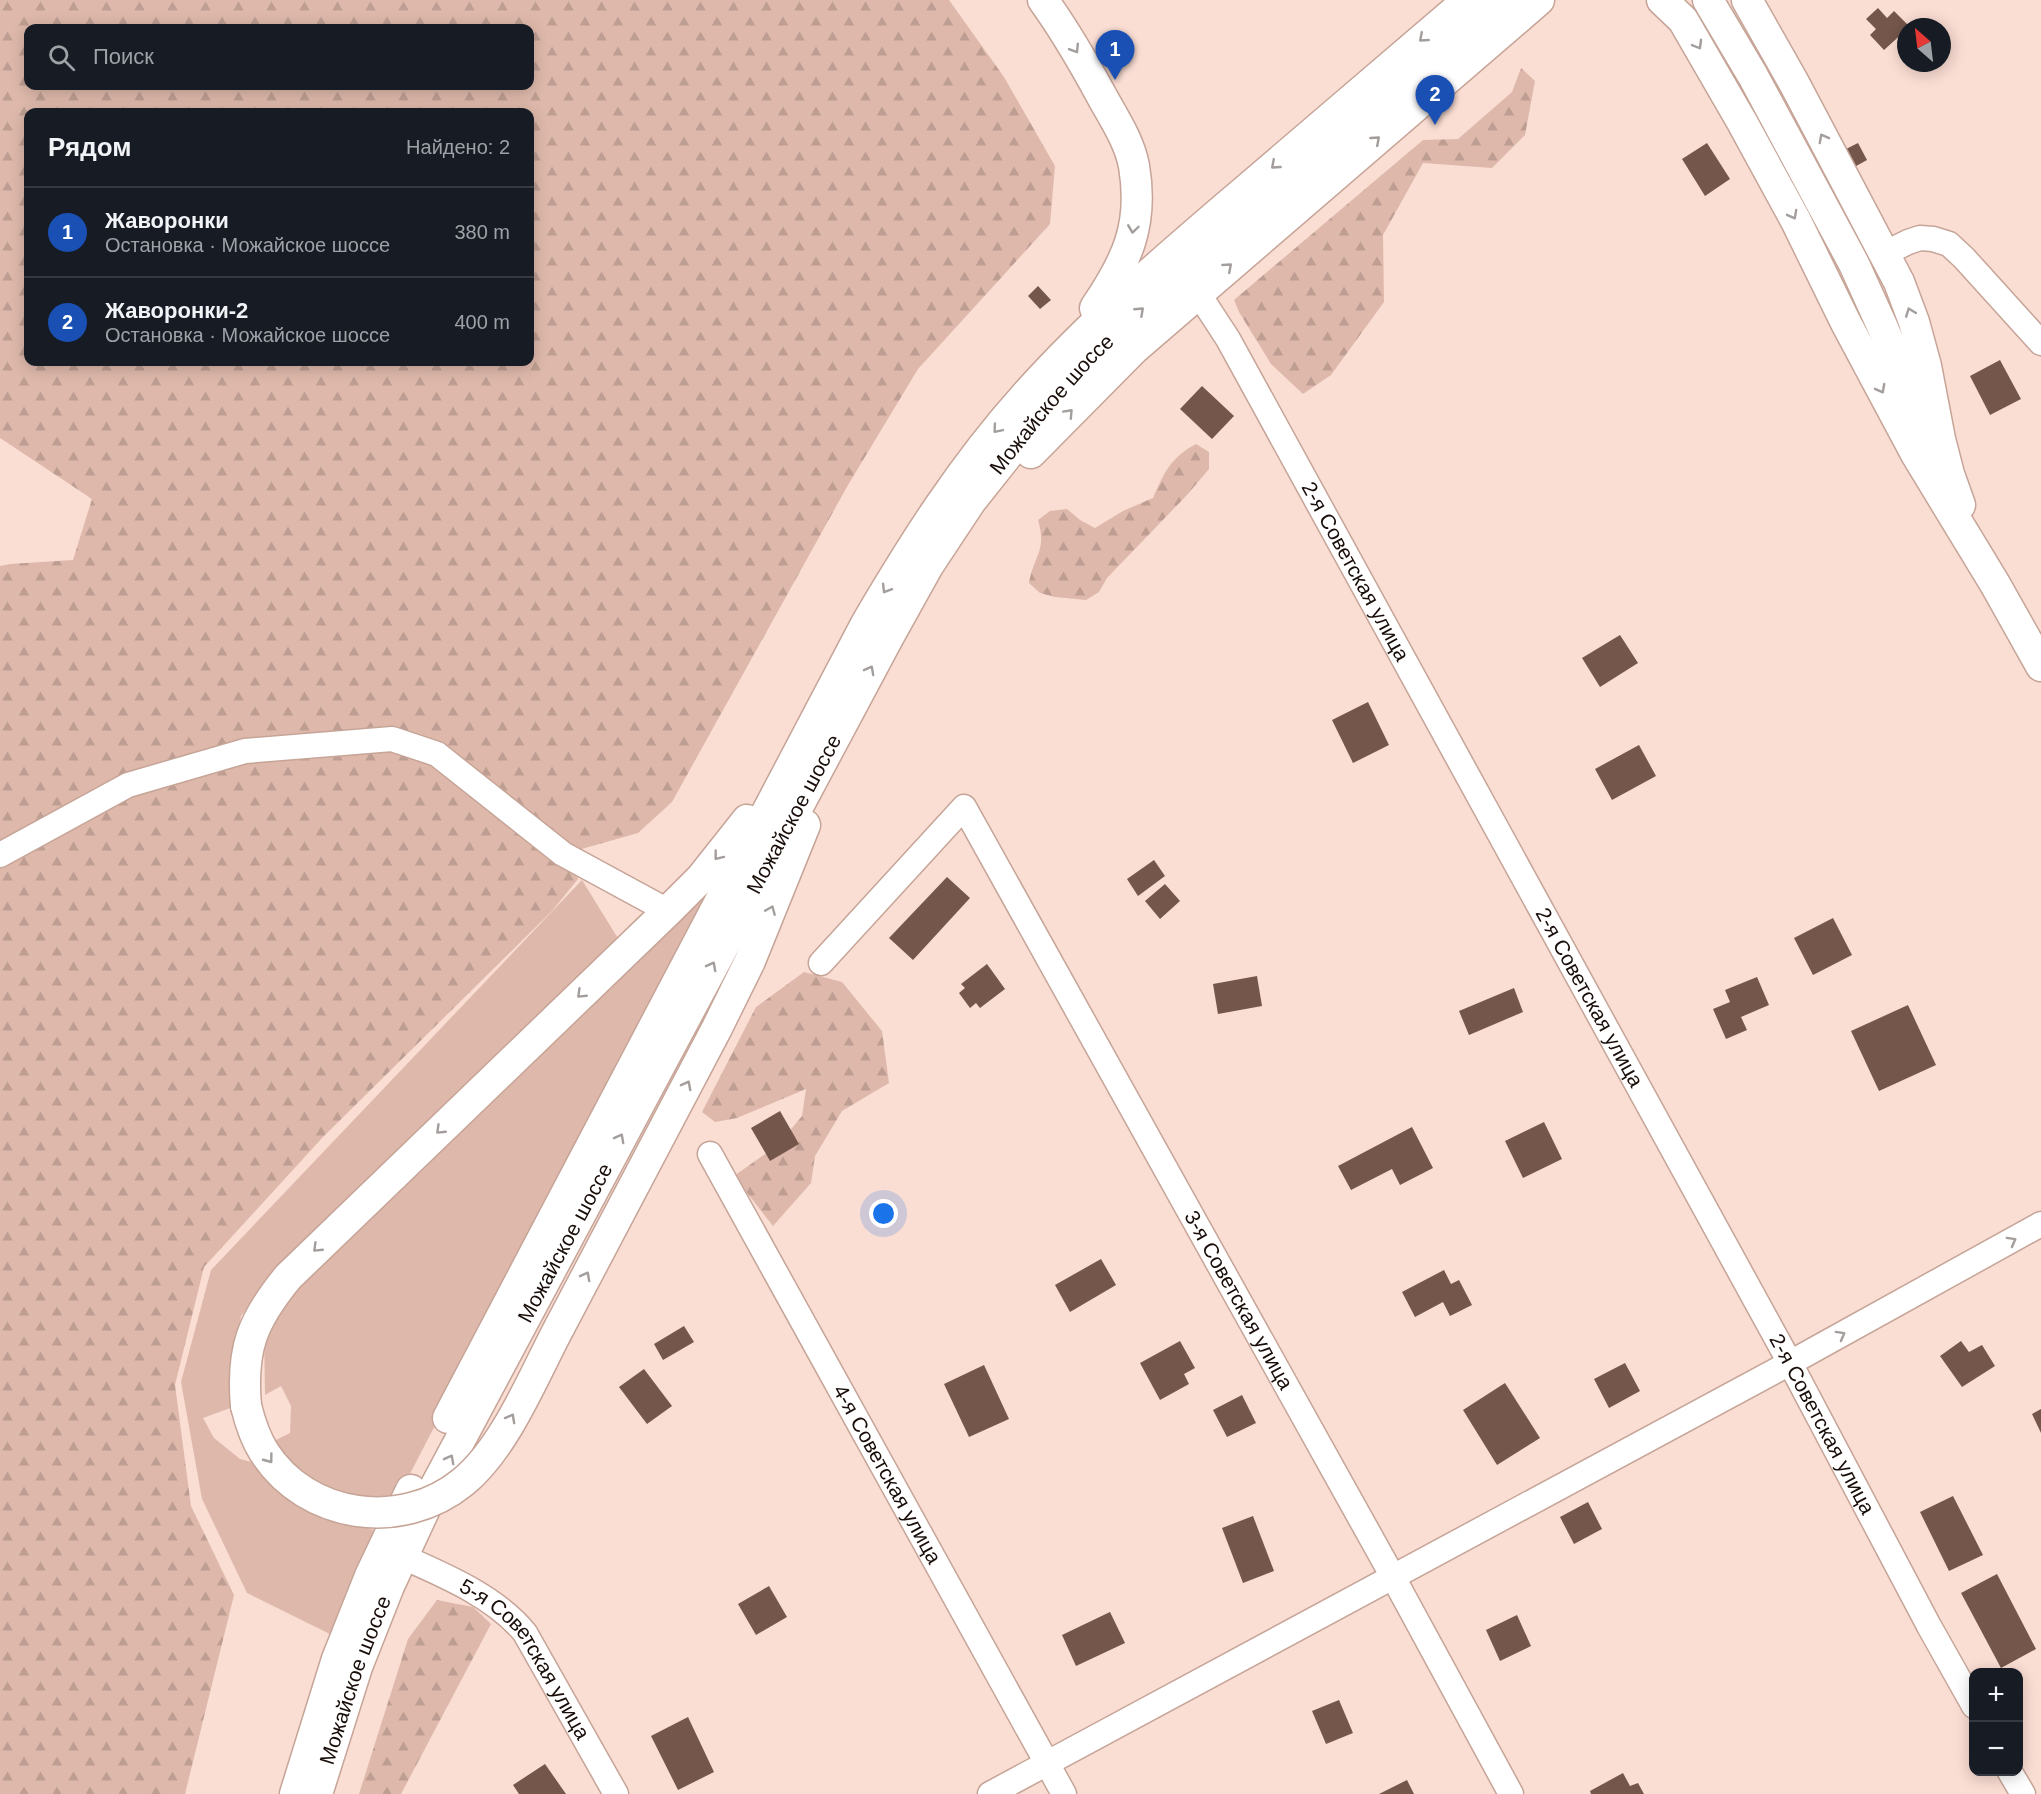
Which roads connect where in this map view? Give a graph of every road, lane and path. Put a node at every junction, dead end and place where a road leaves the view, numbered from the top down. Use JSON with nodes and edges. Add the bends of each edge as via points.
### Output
{"nodes":[{"id":1,"x":1043,"y":0,"type":"edge"},
{"id":2,"x":1468,"y":0,"type":"edge"},
{"id":3,"x":1501,"y":0,"type":"edge"},
{"id":4,"x":1539,"y":0,"type":"edge"},
{"id":5,"x":1662,"y":0,"type":"edge"},
{"id":6,"x":1747,"y":0,"type":"edge"},
{"id":7,"x":1710,"y":3,"type":"edge"},
{"id":8,"x":1884,"y":255,"type":"junction"},
{"id":9,"x":1198,"y":293,"type":"junction"},
{"id":10,"x":2041,"y":343,"type":"edge"},
{"id":11,"x":1026,"y":395,"type":"junction"},
{"id":12,"x":1970,"y":530,"type":"junction"},
{"id":13,"x":1995,"y":584,"type":"junction"},
{"id":14,"x":888,"y":638,"type":"junction"},
{"id":15,"x":2041,"y":666,"type":"edge"},
{"id":16,"x":843,"y":694,"type":"junction"},
{"id":17,"x":0,"y":855,"type":"edge"},
{"id":18,"x":668,"y":911,"type":"junction"},
{"id":19,"x":821,"y":963,"type":"dead end"},
{"id":20,"x":710,"y":1154,"type":"dead end"},
{"id":21,"x":2041,"y":1224,"type":"edge"},
{"id":22,"x":1790,"y":1363,"type":"junction"},
{"id":23,"x":403,"y":1557,"type":"junction"},
{"id":24,"x":1393,"y":1577,"type":"junction"},
{"id":25,"x":1969,"y":1697,"type":"edge"},
{"id":26,"x":1047,"y":1763,"type":"junction"},
{"id":27,"x":2012,"y":1776,"type":"edge"},
{"id":28,"x":295,"y":1794,"type":"edge"},
{"id":29,"x":317,"y":1794,"type":"edge"},
{"id":30,"x":616,"y":1794,"type":"edge"},
{"id":31,"x":990,"y":1794,"type":"edge"},
{"id":32,"x":1064,"y":1794,"type":"edge"},
{"id":33,"x":1511,"y":1794,"type":"edge"},
{"id":34,"x":2023,"y":1794,"type":"edge"}],
"edges":[{"from":1,"to":11,"type":"main road","one_way":true,"via":[[1122,134],[1133,164],[1136,199],[1133,234],[1115,279]]},
{"from":2,"to":11,"type":"main road","name":"Можайское шоссе","one_way":true,"via":[[1145,277]]},
{"from":14,"to":3,"type":"main road","name":"Можайское шоссе","one_way":true,"via":[[928,566],[971,501],[1092,356]]},
{"from":9,"to":4,"type":"main road","one_way":true},
{"from":5,"to":13,"type":"main road","one_way":true,"via":[[1683,20],[1742,122],[1916,454]]},
{"from":8,"to":6,"type":"main road","one_way":true},
{"from":7,"to":12,"type":"main road","via":[[1854,264]]},
{"from":8,"to":10,"type":"street","via":[[1920,238],[1949,244]]},
{"from":12,"to":8,"type":"main road","one_way":true,"via":[[1949,474],[1914,322]]},
{"from":14,"to":9,"type":"main road","one_way":true,"via":[[1029,456],[1134,349]]},
{"from":9,"to":22,"type":"street","name":"2-я Советская улица","via":[[1228,339]]},
{"from":11,"to":16,"type":"main road","name":"Можайское шоссе","one_way":true,"via":[[946,496],[873,612]]},
{"from":12,"to":13,"type":"main road"},
{"from":13,"to":15,"type":"main road"},
{"from":16,"to":14,"type":"main road","name":"Можайское шоссе","one_way":true},
{"from":16,"to":18,"type":"main road","one_way":true,"via":[[701,878]]},
{"from":18,"to":16,"type":"main road","one_way":true,"bridge":true,"via":[[288,1277],[262,1312],[245,1356],[246,1406],[264,1452],[279,1472],[303,1492],[358,1513],[410,1509],[438,1499],[464,1481],[487,1456],[559,1328],[750,961]]},
{"from":23,"to":16,"type":"main road","name":"Можайское шоссе","one_way":true,"via":[[435,1487]]},
{"from":16,"to":28,"type":"main road","name":"Можайское шоссе","via":[[416,1479],[370,1576],[337,1659]]},
{"from":17,"to":18,"type":"street","via":[[128,785],[245,751],[392,739],[436,754],[563,854]]},
{"from":19,"to":24,"type":"street","name":"3-я Советская улица","via":[[964,807]]},
{"from":20,"to":26,"type":"street","name":"4-я Советская улица"},
{"from":22,"to":21,"type":"street","one_way":true},
{"from":22,"to":24,"type":"street"},
{"from":22,"to":25,"type":"street","name":"2-я Советская улица"},
{"from":23,"to":29,"type":"main road","name":"Можайское шоссе","via":[[357,1666]]},
{"from":23,"to":30,"type":"street","name":"5-я Советская улица","via":[[449,1578],[512,1616]]},
{"from":24,"to":26,"type":"street"},
{"from":24,"to":33,"type":"street","name":"3-я Советская улица"},
{"from":26,"to":31,"type":"street"},
{"from":26,"to":32,"type":"street","name":"4-я Советская улица"},
{"from":27,"to":34,"type":"street"}]}
